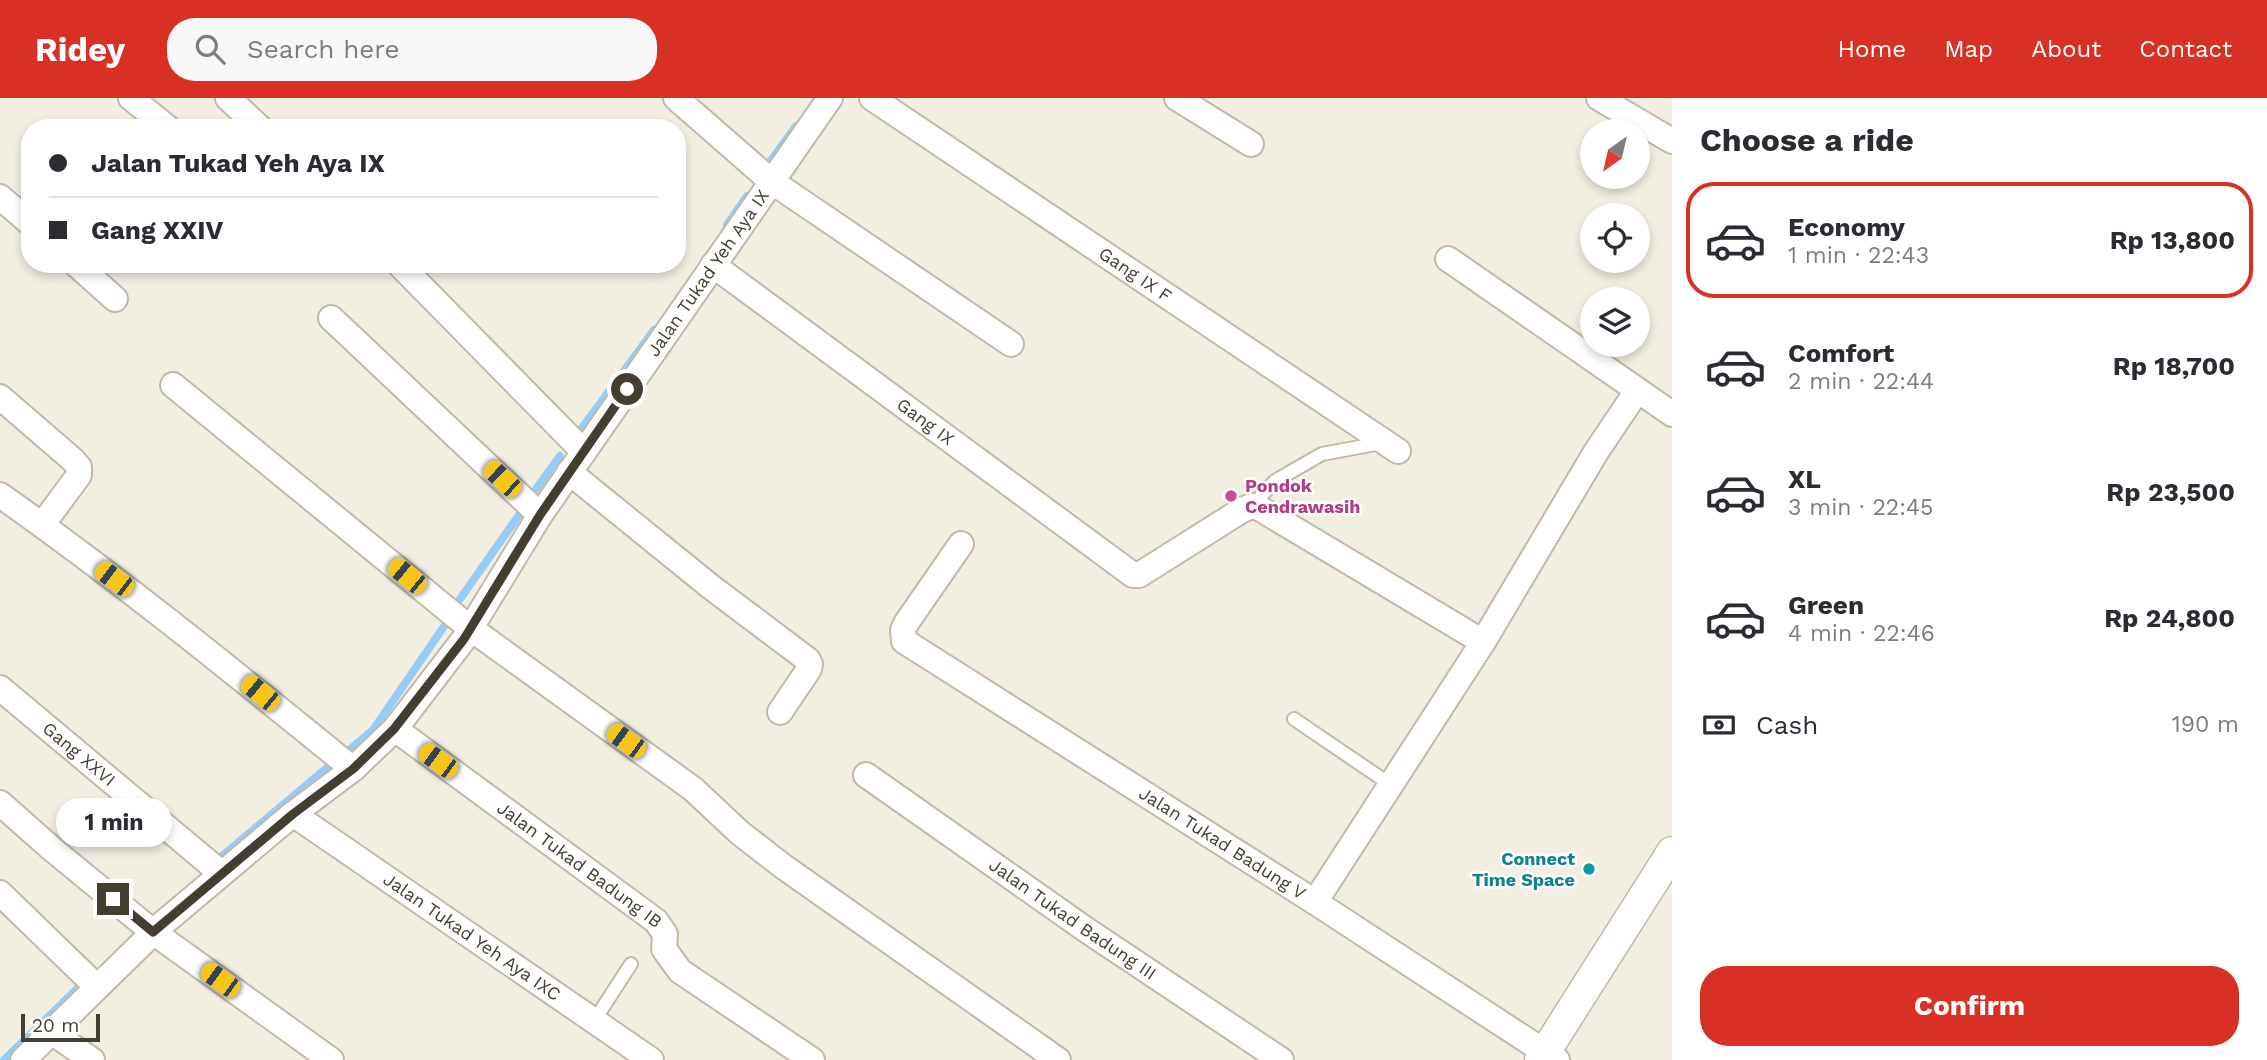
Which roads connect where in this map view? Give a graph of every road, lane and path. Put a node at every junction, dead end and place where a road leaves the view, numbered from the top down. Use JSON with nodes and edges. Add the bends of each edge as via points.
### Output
{"nodes":[{"id":1,"x":131,"y":98,"type":"edge"},
{"id":2,"x":228,"y":98,"type":"edge"},
{"id":3,"x":676,"y":98,"type":"edge"},
{"id":4,"x":830,"y":98,"type":"edge"},
{"id":5,"x":872,"y":98,"type":"edge"},
{"id":6,"x":1177,"y":98,"type":"edge"},
{"id":7,"x":1599,"y":98,"type":"edge"},
{"id":8,"x":157,"y":119,"type":"edge"},
{"id":9,"x":250,"y":119,"type":"edge"},
{"id":10,"x":1672,"y":141,"type":"edge"},
{"id":11,"x":1251,"y":144,"type":"dead end"},
{"id":12,"x":771,"y":181,"type":"junction"},
{"id":13,"x":0,"y":197,"type":"edge"},
{"id":14,"x":21,"y":215,"type":"edge"},
{"id":15,"x":1448,"y":259,"type":"dead end"},
{"id":16,"x":713,"y":265,"type":"junction"},
{"id":17,"x":86,"y":273,"type":"edge"},
{"id":18,"x":408,"y":273,"type":"edge"},
{"id":19,"x":115,"y":299,"type":"dead end"},
{"id":20,"x":331,"y":318,"type":"dead end"},
{"id":21,"x":1011,"y":344,"type":"dead end"},
{"id":22,"x":173,"y":385,"type":"dead end"},
{"id":23,"x":1637,"y":391,"type":"junction"},
{"id":24,"x":0,"y":397,"type":"edge"},
{"id":25,"x":1672,"y":414,"type":"edge"},
{"id":26,"x":1391,"y":447,"type":"joint"},
{"id":27,"x":584,"y":452,"type":"junction"},
{"id":28,"x":569,"y":472,"type":"junction"},
{"id":29,"x":0,"y":495,"type":"edge"},
{"id":30,"x":1252,"y":506,"type":"junction"},
{"id":31,"x":540,"y":515,"type":"junction"},
{"id":32,"x":48,"y":529,"type":"junction"},
{"id":33,"x":961,"y":544,"type":"dead end"},
{"id":34,"x":470,"y":628,"type":"junction"},
{"id":35,"x":1483,"y":642,"type":"junction"},
{"id":36,"x":0,"y":688,"type":"edge"},
{"id":37,"x":780,"y":712,"type":"dead end"},
{"id":38,"x":1294,"y":719,"type":"dead end"},
{"id":39,"x":394,"y":729,"type":"junction"},
{"id":40,"x":353,"y":769,"type":"junction"},
{"id":41,"x":866,"y":775,"type":"dead end"},
{"id":42,"x":1391,"y":785,"type":"junction"},
{"id":43,"x":0,"y":803,"type":"edge"},
{"id":44,"x":293,"y":814,"type":"junction"},
{"id":45,"x":1672,"y":852,"type":"edge"},
{"id":46,"x":221,"y":873,"type":"junction"},
{"id":47,"x":0,"y":893,"type":"edge"},
{"id":48,"x":1315,"y":902,"type":"junction"},
{"id":49,"x":153,"y":932,"type":"junction"},
{"id":50,"x":631,"y":964,"type":"dead end"},
{"id":51,"x":97,"y":986,"type":"junction"},
{"id":52,"x":593,"y":1021,"type":"junction"},
{"id":53,"x":51,"y":1031,"type":"junction"},
{"id":54,"x":1273,"y":1057,"type":"edge"},
{"id":55,"x":1547,"y":1057,"type":"edge"},
{"id":56,"x":23,"y":1060,"type":"edge"},
{"id":57,"x":92,"y":1060,"type":"edge"},
{"id":58,"x":331,"y":1060,"type":"edge"},
{"id":59,"x":651,"y":1060,"type":"edge"},
{"id":60,"x":812,"y":1060,"type":"edge"},
{"id":61,"x":1058,"y":1060,"type":"edge"}],
"edges":[{"from":1,"to":8,"type":"street"},
{"from":2,"to":9,"type":"street"},
{"from":3,"to":12,"type":"street"},
{"from":4,"to":12,"type":"street","name":"Jalan Tukad Yeh Aya IX"},
{"from":5,"to":26,"type":"street","name":"Gang IX F"},
{"from":6,"to":11,"type":"street"},
{"from":7,"to":10,"type":"street"},
{"from":12,"to":16,"type":"street","name":"Jalan Tukad Yeh Aya IX"},
{"from":12,"to":21,"type":"street"},
{"from":13,"to":14,"type":"street"},
{"from":15,"to":23,"type":"street"},
{"from":16,"to":27,"type":"street","name":"Jalan Tukad Yeh Aya IX"},
{"from":16,"to":30,"type":"street","name":"Gang IX","via":[[1133,575]]},
{"from":17,"to":19,"type":"street"},
{"from":18,"to":27,"type":"street"},
{"from":20,"to":31,"type":"street"},
{"from":22,"to":34,"type":"street"},
{"from":23,"to":25,"type":"street"},
{"from":23,"to":35,"type":"street"},
{"from":24,"to":32,"type":"street","via":[[79,467],[79,475],[48,517]]},
{"from":26,"to":30,"type":"lane","via":[[1322,454],[1275,481]]},
{"from":27,"to":28,"type":"street","name":"Jalan Tukad Yeh Aya IX"},
{"from":28,"to":31,"type":"street","name":"Jalan Tukad Yeh Aya IX"},
{"from":28,"to":37,"type":"street","via":[[808,660],[809,669]]},
{"from":29,"to":32,"type":"street"},
{"from":30,"to":35,"type":"street"},
{"from":31,"to":34,"type":"street","name":"Jalan Tukad Yeh Aya IX"},
{"from":32,"to":40,"type":"street"},
{"from":33,"to":48,"type":"street","name":"Jalan Tukad Badung V","via":[[907,622],[904,642]]},
{"from":34,"to":39,"type":"street","name":"Jalan Tukad Yeh Aya IX"},
{"from":34,"to":61,"type":"street","via":[[693,789],[784,867]]},
{"from":35,"to":42,"type":"street"},
{"from":36,"to":46,"type":"street","name":"Gang XXVI"},
{"from":38,"to":42,"type":"lane"},
{"from":39,"to":40,"type":"street","name":"Jalan Tukad Yeh Aya IX"},
{"from":39,"to":60,"type":"street","name":"Jalan Tukad Badung IB","via":[[656,920],[665,934],[664,949],[680,971]]},
{"from":40,"to":44,"type":"street","name":"Jalan Tukad Yeh Aya IX"},
{"from":41,"to":54,"type":"street","name":"Jalan Tukad Badung III"},
{"from":42,"to":48,"type":"street"},
{"from":43,"to":49,"type":"street"},
{"from":44,"to":46,"type":"street","name":"Jalan Tukad Yeh Aya IX"},
{"from":44,"to":52,"type":"street","name":"Jalan Tukad Yeh Aya IXC"},
{"from":45,"to":55,"type":"street"},
{"from":46,"to":49,"type":"street","name":"Jalan Tukad Yeh Aya IX"},
{"from":47,"to":51,"type":"street"},
{"from":48,"to":55,"type":"street","name":"Jalan Tukad Badung V"},
{"from":49,"to":51,"type":"street","name":"Jalan Tukad Yeh Aya IX"},
{"from":49,"to":58,"type":"street"},
{"from":50,"to":52,"type":"lane"},
{"from":51,"to":53,"type":"street","name":"Jalan Tukad Yeh Aya IX"},
{"from":52,"to":59,"type":"street","name":"Jalan Tukad Yeh Aya IXC"},
{"from":53,"to":56,"type":"street","name":"Jalan Tukad Yeh Aya IX"},
{"from":53,"to":57,"type":"street"}]}
